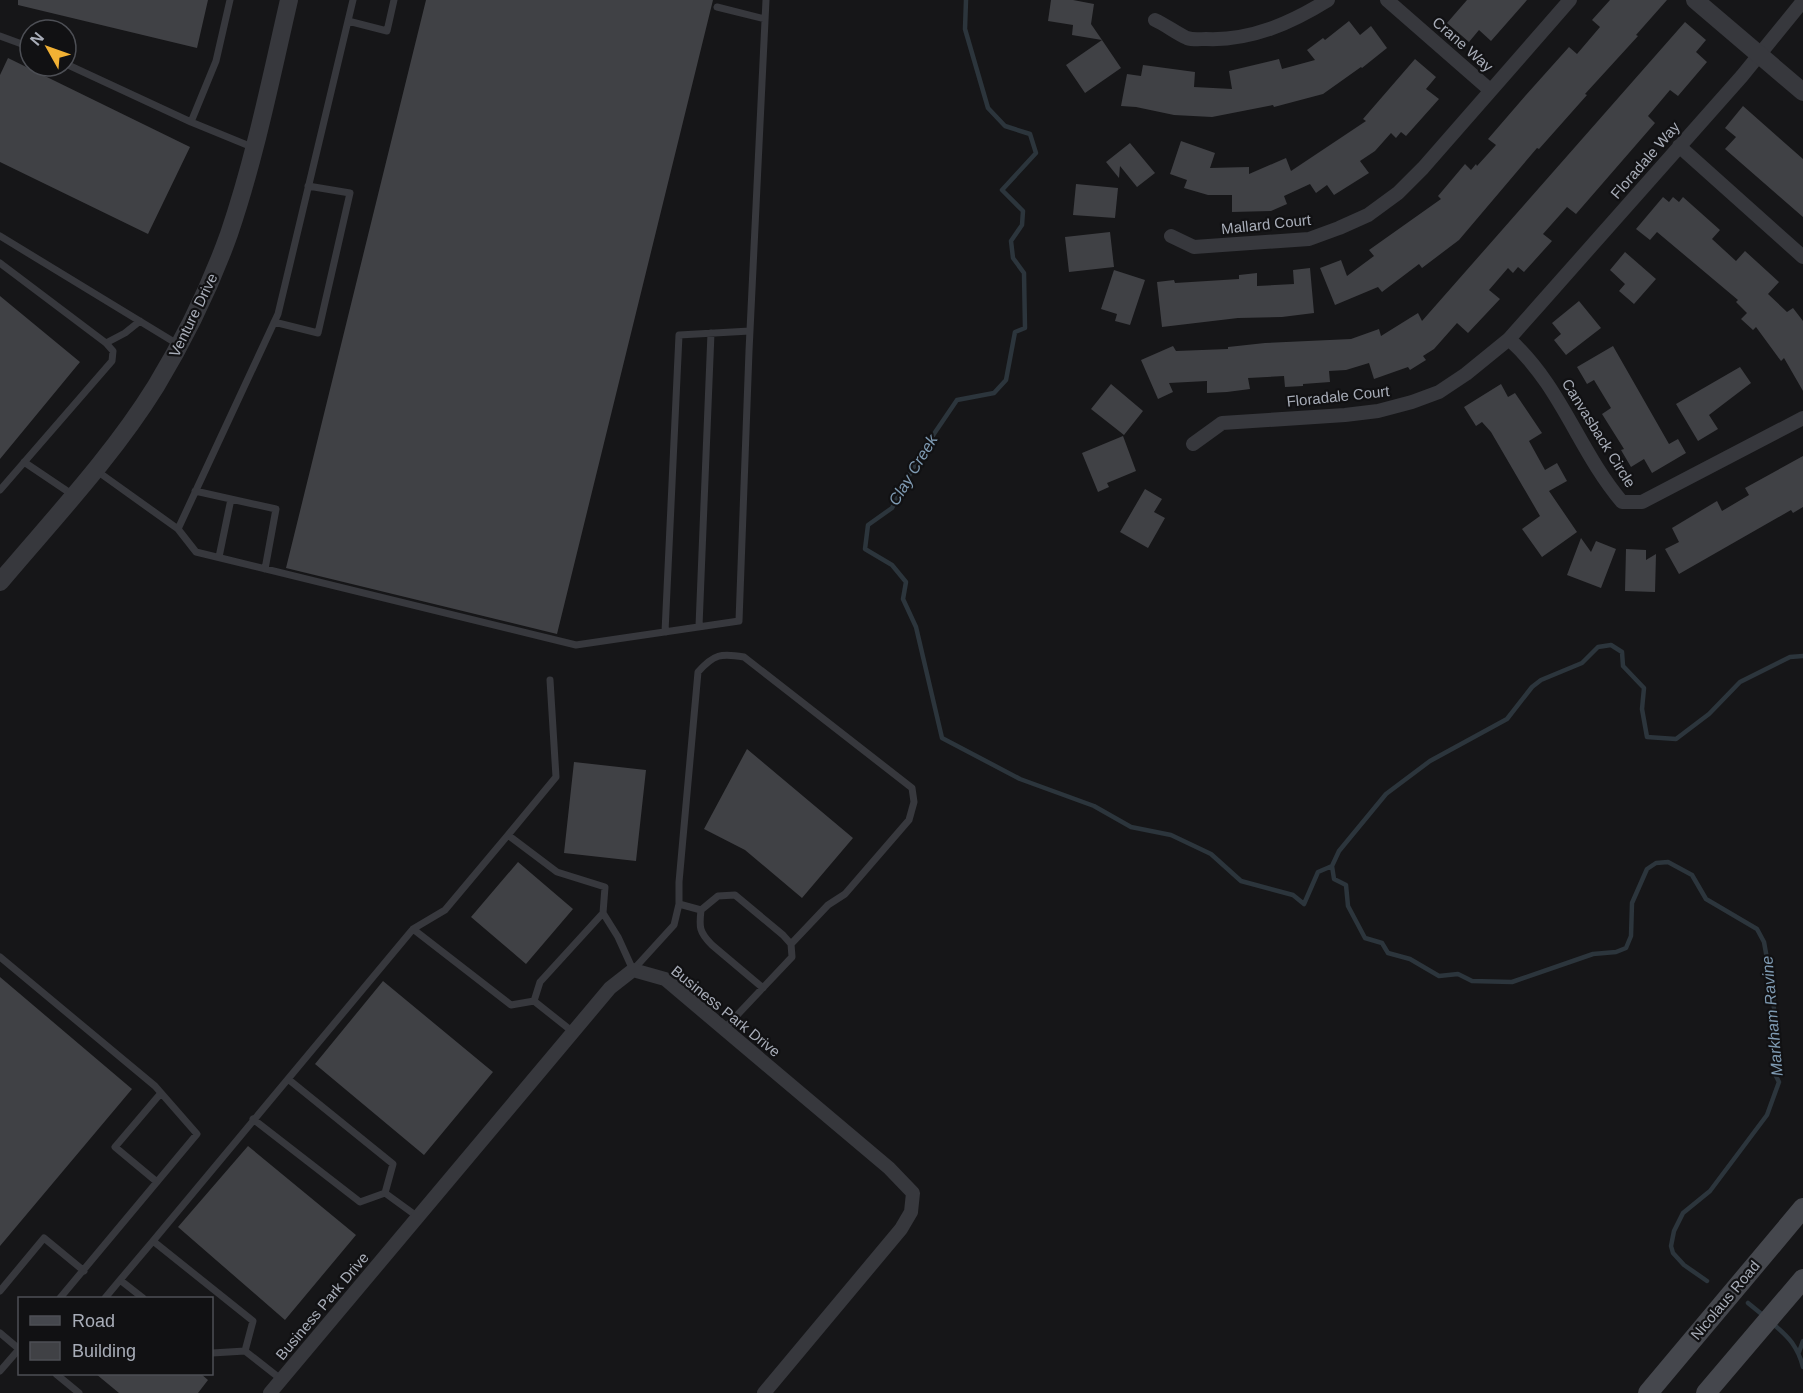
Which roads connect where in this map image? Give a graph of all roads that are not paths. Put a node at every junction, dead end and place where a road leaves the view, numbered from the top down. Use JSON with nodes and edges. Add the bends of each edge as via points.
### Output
{"nodes":[{"id":1,"x":231,"y":0,"type":"edge"},
{"id":2,"x":289,"y":0,"type":"edge"},
{"id":3,"x":353,"y":0,"type":"edge"},
{"id":4,"x":394,"y":0,"type":"edge"},
{"id":5,"x":766,"y":0,"type":"edge"},
{"id":6,"x":1328,"y":0,"type":"edge"},
{"id":7,"x":1387,"y":0,"type":"edge"},
{"id":8,"x":1570,"y":0,"type":"edge"},
{"id":9,"x":1695,"y":0,"type":"edge"},
{"id":10,"x":1803,"y":1,"type":"edge"},
{"id":11,"x":717,"y":7,"type":"dead end"},
{"id":12,"x":765,"y":19,"type":"junction"},
{"id":13,"x":1155,"y":20,"type":"dead end"},
{"id":14,"x":348,"y":21,"type":"junction"},
{"id":15,"x":0,"y":36,"type":"edge"},
{"id":16,"x":18,"y":43,"type":"edge"},
{"id":17,"x":1759,"y":56,"type":"junction"},
{"id":18,"x":78,"y":70,"type":"edge"},
{"id":19,"x":1490,"y":90,"type":"junction"},
{"id":20,"x":1803,"y":92,"type":"edge"},
{"id":21,"x":191,"y":122,"type":"junction"},
{"id":22,"x":1679,"y":146,"type":"junction"},
{"id":23,"x":254,"y":148,"type":"junction"},
{"id":24,"x":308,"y":186,"type":"junction"},
{"id":25,"x":0,"y":236,"type":"edge"},
{"id":26,"x":1170,"y":236,"type":"dead end"},
{"id":27,"x":1803,"y":257,"type":"edge"},
{"id":28,"x":0,"y":263,"type":"edge"},
{"id":29,"x":140,"y":321,"type":"junction"},
{"id":30,"x":274,"y":322,"type":"junction"},
{"id":31,"x":750,"y":330,"type":"junction"},
{"id":32,"x":711,"y":333,"type":"junction"},
{"id":33,"x":1509,"y":339,"type":"junction"},
{"id":34,"x":106,"y":343,"type":"junction"},
{"id":35,"x":179,"y":345,"type":"junction"},
{"id":36,"x":1803,"y":418,"type":"edge"},
{"id":37,"x":1193,"y":444,"type":"dead end"},
{"id":38,"x":24,"y":462,"type":"junction"},
{"id":39,"x":94,"y":469,"type":"junction"},
{"id":40,"x":0,"y":490,"type":"edge"},
{"id":41,"x":195,"y":491,"type":"junction"},
{"id":42,"x":73,"y":495,"type":"junction"},
{"id":43,"x":231,"y":499,"type":"junction"},
{"id":44,"x":178,"y":529,"type":"junction"},
{"id":45,"x":219,"y":557,"type":"junction"},
{"id":46,"x":265,"y":569,"type":"junction"},
{"id":47,"x":0,"y":582,"type":"edge"},
{"id":48,"x":699,"y":626,"type":"junction"},
{"id":49,"x":665,"y":632,"type":"junction"},
{"id":50,"x":550,"y":680,"type":"dead end"},
{"id":51,"x":508,"y":835,"type":"junction"},
{"id":52,"x":679,"y":904,"type":"junction"},
{"id":53,"x":701,"y":910,"type":"junction"},
{"id":54,"x":603,"y":914,"type":"junction"},
{"id":55,"x":413,"y":929,"type":"junction"},
{"id":56,"x":791,"y":944,"type":"junction"},
{"id":57,"x":0,"y":957,"type":"edge"},
{"id":58,"x":633,"y":970,"type":"junction"},
{"id":59,"x":763,"y":988,"type":"junction"},
{"id":60,"x":534,"y":1001,"type":"junction"},
{"id":61,"x":724,"y":1029,"type":"junction"},
{"id":62,"x":573,"y":1032,"type":"junction"},
{"id":63,"x":288,"y":1079,"type":"junction"},
{"id":64,"x":161,"y":1093,"type":"junction"},
{"id":65,"x":253,"y":1119,"type":"junction"},
{"id":66,"x":157,"y":1182,"type":"junction"},
{"id":67,"x":385,"y":1193,"type":"junction"},
{"id":68,"x":1803,"y":1208,"type":"edge"},
{"id":69,"x":418,"y":1217,"type":"junction"},
{"id":70,"x":153,"y":1241,"type":"junction"},
{"id":71,"x":84,"y":1271,"type":"junction"},
{"id":72,"x":1803,"y":1279,"type":"edge"},
{"id":73,"x":120,"y":1280,"type":"junction"},
{"id":74,"x":0,"y":1291,"type":"edge"},
{"id":75,"x":62,"y":1297,"type":"edge"},
{"id":76,"x":107,"y":1297,"type":"edge"},
{"id":77,"x":141,"y":1297,"type":"edge"},
{"id":78,"x":0,"y":1334,"type":"edge"},
{"id":79,"x":18,"y":1347,"type":"edge"},
{"id":80,"x":18,"y":1349,"type":"edge"},
{"id":81,"x":245,"y":1351,"type":"junction"},
{"id":82,"x":213,"y":1353,"type":"edge"},
{"id":83,"x":0,"y":1371,"type":"edge"},
{"id":84,"x":57,"y":1375,"type":"edge"},
{"id":85,"x":282,"y":1380,"type":"junction"},
{"id":86,"x":79,"y":1393,"type":"edge"},
{"id":87,"x":270,"y":1393,"type":"edge"},
{"id":88,"x":764,"y":1393,"type":"edge"},
{"id":89,"x":1648,"y":1393,"type":"edge"},
{"id":90,"x":1706,"y":1393,"type":"edge"}],
"edges":[{"from":1,"to":21,"type":"lane","via":[[216,61]]},
{"from":2,"to":23,"type":"street","name":"Venture Drive"},
{"from":3,"to":14,"type":"lane"},
{"from":4,"to":14,"type":"lane","via":[[387,31]]},
{"from":5,"to":12,"type":"lane"},
{"from":6,"to":13,"type":"street","via":[[1277,27],[1251,36],[1219,40],[1189,39]]},
{"from":7,"to":19,"type":"street","name":"Crane Way"},
{"from":8,"to":19,"type":"street","name":"Mallard Court"},
{"from":9,"to":17,"type":"street"},
{"from":10,"to":17,"type":"street","name":"Floradale Way"},
{"from":11,"to":12,"type":"lane"},
{"from":12,"to":31,"type":"lane"},
{"from":14,"to":24,"type":"lane"},
{"from":15,"to":16,"type":"lane"},
{"from":17,"to":20,"type":"street"},
{"from":17,"to":22,"type":"street","name":"Floradale Way"},
{"from":18,"to":21,"type":"lane"},
{"from":19,"to":26,"type":"street","name":"Mallard Court","via":[[1423,168],[1368,215],[1309,239],[1194,247]]},
{"from":21,"to":23,"type":"lane"},
{"from":22,"to":27,"type":"street"},
{"from":22,"to":33,"type":"street","name":"Floradale Way"},
{"from":23,"to":35,"type":"street","name":"Venture Drive","via":[[216,269]]},
{"from":24,"to":30,"type":"lane"},
{"from":24,"to":30,"type":"lane","via":[[350,193],[318,333]]},
{"from":25,"to":29,"type":"lane"},
{"from":28,"to":34,"type":"lane"},
{"from":29,"to":34,"type":"lane"},
{"from":29,"to":35,"type":"lane"},
{"from":30,"to":41,"type":"lane"},
{"from":31,"to":32,"type":"lane"},
{"from":31,"to":48,"type":"lane","via":[[739,621]]},
{"from":32,"to":48,"type":"lane"},
{"from":32,"to":49,"type":"lane","via":[[679,335]]},
{"from":33,"to":36,"type":"street","name":"Canvasback Circle","via":[[1550,385],[1608,485],[1622,502],[1642,502]]},
{"from":33,"to":37,"type":"street","name":"Floradale Court","via":[[1439,392],[1412,402],[1345,415],[1222,423]]},
{"from":34,"to":38,"type":"lane","via":[[113,351],[112,361]]},
{"from":35,"to":39,"type":"street","name":"Venture Drive","via":[[155,387]]},
{"from":38,"to":40,"type":"lane"},
{"from":38,"to":42,"type":"lane"},
{"from":39,"to":42,"type":"street","name":"Venture Drive"},
{"from":39,"to":44,"type":"lane"},
{"from":41,"to":43,"type":"lane"},
{"from":41,"to":44,"type":"lane"},
{"from":42,"to":47,"type":"street","name":"Venture Drive"},
{"from":43,"to":45,"type":"lane"},
{"from":43,"to":46,"type":"lane","via":[[276,509]]},
{"from":44,"to":45,"type":"lane","via":[[196,552]]},
{"from":45,"to":46,"type":"lane"},
{"from":46,"to":49,"type":"lane","via":[[576,645]]},
{"from":48,"to":49,"type":"lane"},
{"from":50,"to":51,"type":"lane","via":[[556,777]]},
{"from":51,"to":54,"type":"lane","via":[[557,872],[605,887]]},
{"from":51,"to":55,"type":"lane","via":[[445,909]]},
{"from":52,"to":53,"type":"lane"},
{"from":52,"to":56,"type":"lane","via":[[698,672],[710,659],[726,653],[744,657],[912,788],[914,802],[909,820],[845,894],[828,905]]},
{"from":52,"to":58,"type":"lane","via":[[674,925]]},
{"from":53,"to":56,"type":"lane","via":[[718,896],[735,895]]},
{"from":53,"to":59,"type":"lane","via":[[699,926],[705,938]]},
{"from":54,"to":58,"type":"lane"},
{"from":54,"to":60,"type":"lane","via":[[540,982]]},
{"from":55,"to":60,"type":"lane","via":[[512,1005]]},
{"from":55,"to":63,"type":"lane"},
{"from":56,"to":59,"type":"lane","via":[[792,957]]},
{"from":57,"to":64,"type":"lane"},
{"from":58,"to":61,"type":"street","name":"Business Park Drive","via":[[665,979]]},
{"from":58,"to":62,"type":"street","name":"Business Park Drive","via":[[610,988]]},
{"from":59,"to":61,"type":"lane"},
{"from":60,"to":62,"type":"lane"},
{"from":61,"to":88,"type":"street","name":"Business Park Drive","via":[[913,1192],[911,1212],[901,1229]]},
{"from":62,"to":69,"type":"street","name":"Business Park Drive"},
{"from":63,"to":65,"type":"lane"},
{"from":63,"to":67,"type":"lane","via":[[393,1164]]},
{"from":64,"to":66,"type":"lane","via":[[197,1134]]},
{"from":64,"to":66,"type":"lane","via":[[115,1147]]},
{"from":65,"to":67,"type":"lane","via":[[360,1203]]},
{"from":65,"to":70,"type":"lane"},
{"from":66,"to":71,"type":"lane"},
{"from":67,"to":69,"type":"lane"},
{"from":68,"to":89,"type":"main road","name":"Nicolaus Road"},
{"from":69,"to":85,"type":"street","name":"Business Park Drive"},
{"from":70,"to":73,"type":"lane"},
{"from":70,"to":81,"type":"lane","via":[[253,1321]]},
{"from":71,"to":74,"type":"lane","via":[[44,1238]]},
{"from":71,"to":75,"type":"lane"},
{"from":72,"to":90,"type":"main road"},
{"from":73,"to":76,"type":"lane"},
{"from":73,"to":77,"type":"lane"},
{"from":78,"to":79,"type":"lane"},
{"from":80,"to":83,"type":"lane"},
{"from":81,"to":82,"type":"lane"},
{"from":81,"to":85,"type":"lane"},
{"from":84,"to":86,"type":"lane"},
{"from":85,"to":87,"type":"street","name":"Business Park Drive"}]}
